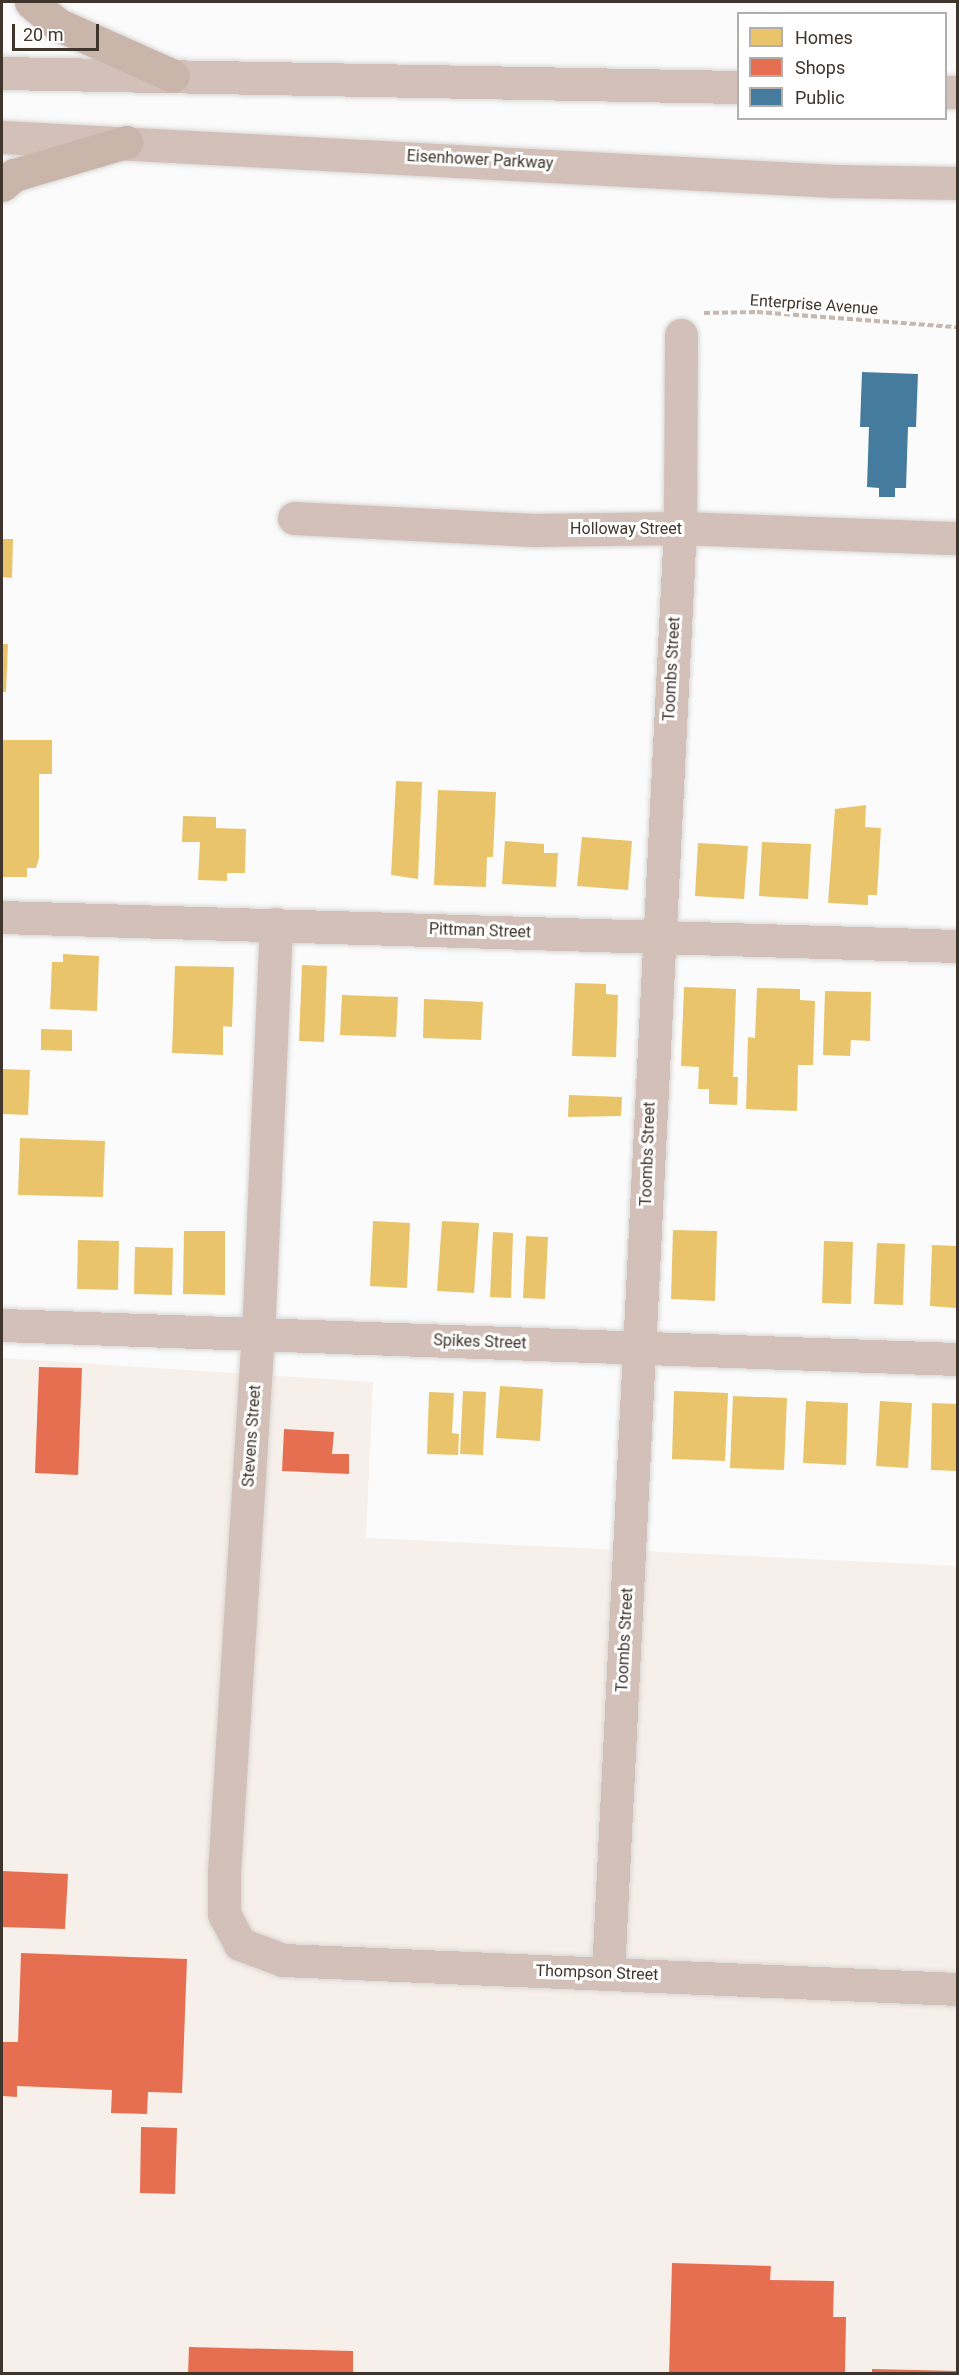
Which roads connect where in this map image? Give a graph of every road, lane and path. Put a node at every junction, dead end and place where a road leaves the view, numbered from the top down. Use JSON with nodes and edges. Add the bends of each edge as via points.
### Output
{"nodes":[{"id":1,"x":31,"y":2,"type":"edge"},
{"id":2,"x":2,"y":73,"type":"edge"},
{"id":3,"x":173,"y":76,"type":"junction"},
{"id":4,"x":737,"y":87,"type":"edge"},
{"id":5,"x":2,"y":137,"type":"edge"},
{"id":6,"x":126,"y":142,"type":"junction"},
{"id":7,"x":957,"y":183,"type":"edge"},
{"id":8,"x":2,"y":184,"type":"edge"},
{"id":9,"x":957,"y":327,"type":"edge"},
{"id":10,"x":681,"y":335,"type":"joint"},
{"id":11,"x":294,"y":518,"type":"dead end"},
{"id":12,"x":680,"y":528,"type":"junction"},
{"id":13,"x":957,"y":538,"type":"edge"},
{"id":14,"x":2,"y":917,"type":"edge"},
{"id":15,"x":276,"y":924,"type":"junction"},
{"id":16,"x":657,"y":938,"type":"junction"},
{"id":17,"x":957,"y":946,"type":"edge"},
{"id":18,"x":2,"y":1325,"type":"edge"},
{"id":19,"x":258,"y":1332,"type":"junction"},
{"id":20,"x":640,"y":1349,"type":"junction"},
{"id":21,"x":957,"y":1359,"type":"edge"},
{"id":22,"x":240,"y":1944,"type":"joint"},
{"id":23,"x":608,"y":1973,"type":"junction"},
{"id":24,"x":957,"y":1989,"type":"edge"}],
"edges":[{"from":1,"to":3,"type":"main road","via":[[57,24]]},
{"from":2,"to":3,"type":"street"},
{"from":3,"to":4,"type":"street"},
{"from":5,"to":6,"type":"street","name":"Eisenhower Parkway"},
{"from":6,"to":7,"type":"street","name":"Eisenhower Parkway","via":[[835,180]]},
{"from":6,"to":8,"type":"main road","via":[[14,175]]},
{"from":9,"to":10,"type":"path","name":"Enterprise Avenue","via":[[757,312],[692,314]]},
{"from":10,"to":12,"type":"street","name":"Toombs Street"},
{"from":11,"to":12,"type":"street","name":"Holloway Street","via":[[533,530]]},
{"from":12,"to":13,"type":"street","name":"Holloway Street"},
{"from":12,"to":16,"type":"street","name":"Toombs Street"},
{"from":14,"to":15,"type":"street","name":"Pittman Street"},
{"from":15,"to":16,"type":"street","name":"Pittman Street"},
{"from":15,"to":19,"type":"street","name":"Stevens Street"},
{"from":16,"to":17,"type":"street","name":"Pittman Street"},
{"from":16,"to":20,"type":"street","name":"Toombs Street"},
{"from":18,"to":19,"type":"street","name":"Spikes Street"},
{"from":19,"to":20,"type":"street","name":"Spikes Street"},
{"from":19,"to":22,"type":"street","name":"Stevens Street","via":[[224,1873],[224,1914]]},
{"from":20,"to":21,"type":"street","name":"Spikes Street"},
{"from":20,"to":23,"type":"street","name":"Toombs Street"},
{"from":22,"to":23,"type":"street","name":"Thompson Street","via":[[282,1960]]},
{"from":23,"to":24,"type":"street","name":"Thompson Street"}]}
